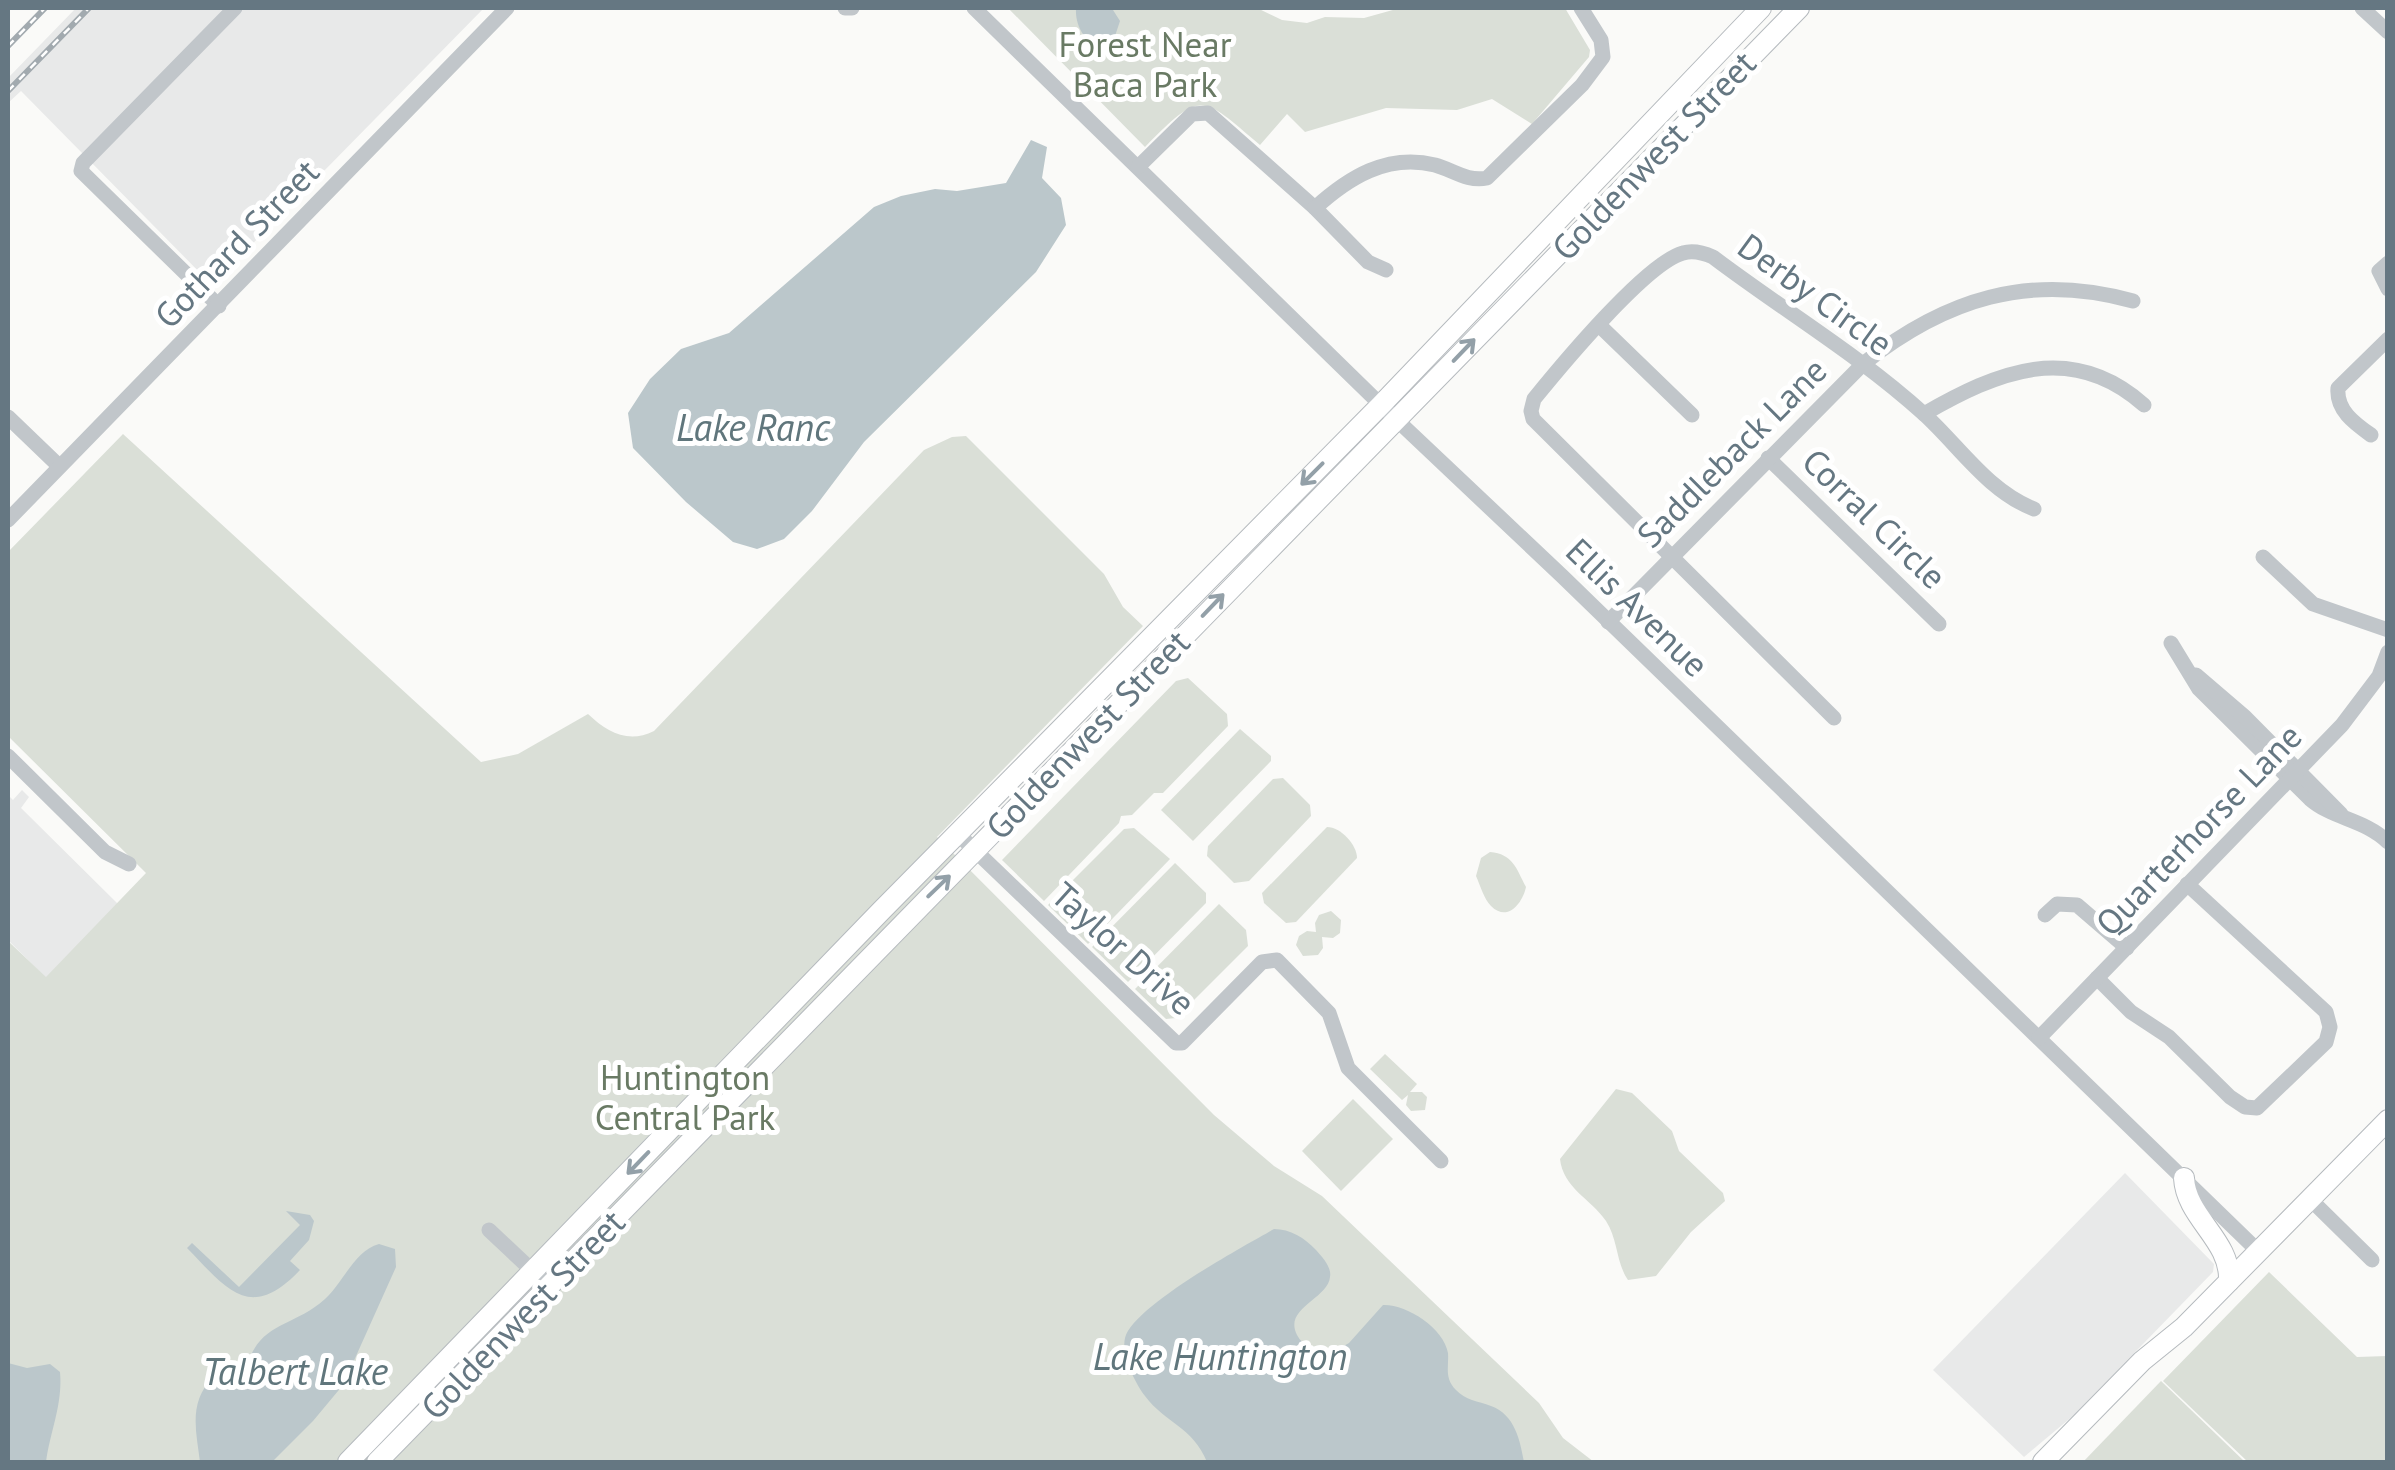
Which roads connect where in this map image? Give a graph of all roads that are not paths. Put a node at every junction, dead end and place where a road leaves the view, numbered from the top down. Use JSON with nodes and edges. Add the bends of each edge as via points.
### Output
{"nodes":[{"id":1,"x":235,"y":8,"type":"edge"},
{"id":2,"x":507,"y":8,"type":"edge"},
{"id":3,"x":974,"y":8,"type":"edge"},
{"id":4,"x":1581,"y":8,"type":"edge"},
{"id":5,"x":1761,"y":8,"type":"edge"},
{"id":6,"x":1800,"y":8,"type":"edge"},
{"id":7,"x":2362,"y":8,"type":"edge"},
{"id":8,"x":2388,"y":32,"type":"edge"},
{"id":9,"x":1138,"y":168,"type":"junction"},
{"id":10,"x":1314,"y":208,"type":"junction"},
{"id":11,"x":2388,"y":262,"type":"edge"},
{"id":12,"x":1386,"y":270,"type":"dead end"},
{"id":13,"x":2388,"y":289,"type":"edge"},
{"id":14,"x":2133,"y":301,"type":"dead end"},
{"id":15,"x":219,"y":306,"type":"junction"},
{"id":16,"x":1600,"y":326,"type":"junction"},
{"id":17,"x":2388,"y":339,"type":"edge"},
{"id":18,"x":1863,"y":364,"type":"junction"},
{"id":19,"x":2144,"y":405,"type":"dead end"},
{"id":20,"x":1388,"y":412,"type":"junction"},
{"id":21,"x":1924,"y":414,"type":"junction"},
{"id":22,"x":1692,"y":415,"type":"dead end"},
{"id":23,"x":8,"y":416,"type":"edge"},
{"id":24,"x":2370,"y":435,"type":"dead end"},
{"id":25,"x":1768,"y":458,"type":"junction"},
{"id":26,"x":59,"y":466,"type":"junction"},
{"id":27,"x":2034,"y":509,"type":"dead end"},
{"id":28,"x":8,"y":520,"type":"edge"},
{"id":29,"x":1670,"y":557,"type":"junction"},
{"id":30,"x":2263,"y":557,"type":"dead end"},
{"id":31,"x":2294,"y":584,"type":"junction"},
{"id":32,"x":2388,"y":618,"type":"edge"},
{"id":33,"x":1608,"y":622,"type":"junction"},
{"id":34,"x":1939,"y":624,"type":"dead end"},
{"id":35,"x":2388,"y":630,"type":"edge"},
{"id":36,"x":2170,"y":643,"type":"dead end"},
{"id":37,"x":2388,"y":652,"type":"edge"},
{"id":38,"x":1834,"y":718,"type":"dead end"},
{"id":39,"x":8,"y":756,"type":"edge"},
{"id":40,"x":2293,"y":774,"type":"junction"},
{"id":41,"x":958,"y":834,"type":"junction"},
{"id":42,"x":2388,"y":842,"type":"edge"},
{"id":43,"x":975,"y":852,"type":"junction"},
{"id":44,"x":129,"y":864,"type":"dead end"},
{"id":45,"x":2187,"y":884,"type":"junction"},
{"id":46,"x":2045,"y":915,"type":"dead end"},
{"id":47,"x":2127,"y":948,"type":"junction"},
{"id":48,"x":843,"y":951,"type":"junction"},
{"id":49,"x":2097,"y":978,"type":"junction"},
{"id":50,"x":2039,"y":1038,"type":"junction"},
{"id":51,"x":756,"y":1043,"type":"junction"},
{"id":52,"x":772,"y":1058,"type":"junction"},
{"id":53,"x":2388,"y":1120,"type":"edge"},
{"id":54,"x":1441,"y":1161,"type":"dead end"},
{"id":55,"x":672,"y":1162,"type":"junction"},
{"id":56,"x":2184,"y":1178,"type":"junction"},
{"id":57,"x":2310,"y":1199,"type":"junction"},
{"id":58,"x":489,"y":1230,"type":"dead end"},
{"id":59,"x":2258,"y":1251,"type":"junction"},
{"id":60,"x":2372,"y":1260,"type":"dead end"},
{"id":61,"x":533,"y":1271,"type":"junction"},
{"id":62,"x":2229,"y":1281,"type":"junction"},
{"id":63,"x":550,"y":1287,"type":"junction"},
{"id":64,"x":2184,"y":1327,"type":"junction"},
{"id":65,"x":348,"y":1462,"type":"edge"},
{"id":66,"x":377,"y":1462,"type":"edge"},
{"id":67,"x":2043,"y":1462,"type":"edge"},
{"id":68,"x":2062,"y":1462,"type":"edge"}],
"edges":[{"from":1,"to":15,"type":"street","via":[[81,172]]},
{"from":2,"to":15,"type":"street","name":"Gothard Street"},
{"from":3,"to":9,"type":"street","name":"Ellis Avenue"},
{"from":4,"to":10,"type":"street","via":[[1601,40],[1603,57],[1487,178],[1435,165],[1389,164],[1350,180]]},
{"from":5,"to":20,"type":"main road","name":"Goldenwest Street"},
{"from":20,"to":6,"type":"main road","name":"Goldenwest Street","one_way":true},
{"from":7,"to":8,"type":"street"},
{"from":9,"to":10,"type":"street","via":[[1192,114],[1208,113]]},
{"from":9,"to":20,"type":"street","name":"Ellis Avenue"},
{"from":10,"to":12,"type":"street","via":[[1368,262]]},
{"from":11,"to":13,"type":"street","via":[[2379,271]]},
{"from":14,"to":18,"type":"street","name":"Saddleback Lane","via":[[2046,288],[1969,301],[1897,337]]},
{"from":15,"to":26,"type":"street","name":"Gothard Street"},
{"from":16,"to":18,"type":"street","name":"Derby Circle","via":[[1658,268],[1682,253],[1702,252]]},
{"from":16,"to":22,"type":"street"},
{"from":16,"to":29,"type":"street","name":"Derby Circle","via":[[1534,399],[1530,412]]},
{"from":17,"to":24,"type":"street","via":[[2338,388],[2351,422]]},
{"from":18,"to":21,"type":"street","name":"Derby Circle"},
{"from":18,"to":25,"type":"street","name":"Saddleback Lane"},
{"from":19,"to":21,"type":"street","via":[[2097,374],[2042,369],[1973,386]]},
{"from":20,"to":33,"type":"street","name":"Ellis Avenue"},
{"from":20,"to":41,"type":"main road","name":"Goldenwest Street","one_way":true},
{"from":43,"to":20,"type":"main road","name":"Goldenwest Street","one_way":true},
{"from":21,"to":27,"type":"street","name":"Derby Circle","via":[[2014,501]]},
{"from":23,"to":26,"type":"street"},
{"from":25,"to":29,"type":"street","name":"Saddleback Lane"},
{"from":25,"to":34,"type":"street","name":"Corral Circle"},
{"from":26,"to":28,"type":"street","name":"Gothard Street"},
{"from":29,"to":33,"type":"street","name":"Saddleback Lane"},
{"from":29,"to":38,"type":"street"},
{"from":30,"to":31,"type":"street"},
{"from":31,"to":32,"type":"street"},
{"from":31,"to":35,"type":"street","via":[[2313,604]]},
{"from":33,"to":50,"type":"street","name":"Ellis Avenue"},
{"from":36,"to":40,"type":"street","via":[[2230,722]]},
{"from":37,"to":40,"type":"street","name":"Quarterhorse Lane","via":[[2356,708]]},
{"from":39,"to":44,"type":"street","via":[[105,852]]},
{"from":40,"to":42,"type":"street","via":[[2340,814],[2374,828]]},
{"from":40,"to":45,"type":"street","name":"Quarterhorse Lane"},
{"from":41,"to":43,"type":"street","name":"Taylor Drive"},
{"from":41,"to":48,"type":"main road","name":"Goldenwest Street"},
{"from":52,"to":43,"type":"main road","name":"Goldenwest Street","one_way":true},
{"from":43,"to":54,"type":"street","name":"Taylor Drive","via":[[1176,1043],[1262,962],[1276,960],[1329,1013],[1348,1068]]},
{"from":45,"to":47,"type":"street","name":"Quarterhorse Lane"},
{"from":45,"to":49,"type":"street","via":[[2326,1012],[2326,1042],[2257,1108],[2245,1107]]},
{"from":46,"to":47,"type":"street","via":[[2057,904],[2077,905]]},
{"from":47,"to":49,"type":"street","name":"Quarterhorse Lane"},
{"from":48,"to":51,"type":"main road","name":"Goldenwest Street"},
{"from":48,"to":52,"type":"main road","via":[[826,988],[774,1042]]},
{"from":49,"to":50,"type":"street","name":"Quarterhorse Lane"},
{"from":50,"to":56,"type":"street","name":"Ellis Avenue"},
{"from":51,"to":55,"type":"main road","via":[[752,1065],[687,1132]]},
{"from":51,"to":61,"type":"main road","name":"Goldenwest Street","one_way":true},
{"from":52,"to":55,"type":"main road","name":"Goldenwest Street"},
{"from":53,"to":57,"type":"main road"},
{"from":55,"to":63,"type":"main road","name":"Goldenwest Street"},
{"from":56,"to":59,"type":"street","name":"Ellis Avenue"},
{"from":56,"to":62,"type":"main road","via":[[2185,1195],[2226,1256]]},
{"from":57,"to":59,"type":"main road"},
{"from":57,"to":60,"type":"street"},
{"from":58,"to":61,"type":"street"},
{"from":59,"to":62,"type":"main road"},
{"from":61,"to":63,"type":"street"},
{"from":61,"to":65,"type":"main road","name":"Goldenwest Street"},
{"from":62,"to":64,"type":"main road"},
{"from":63,"to":66,"type":"main road","name":"Goldenwest Street"},
{"from":64,"to":67,"type":"main road","via":[[2142,1360]]},
{"from":64,"to":68,"type":"main road","via":[[2153,1370]]}]}
